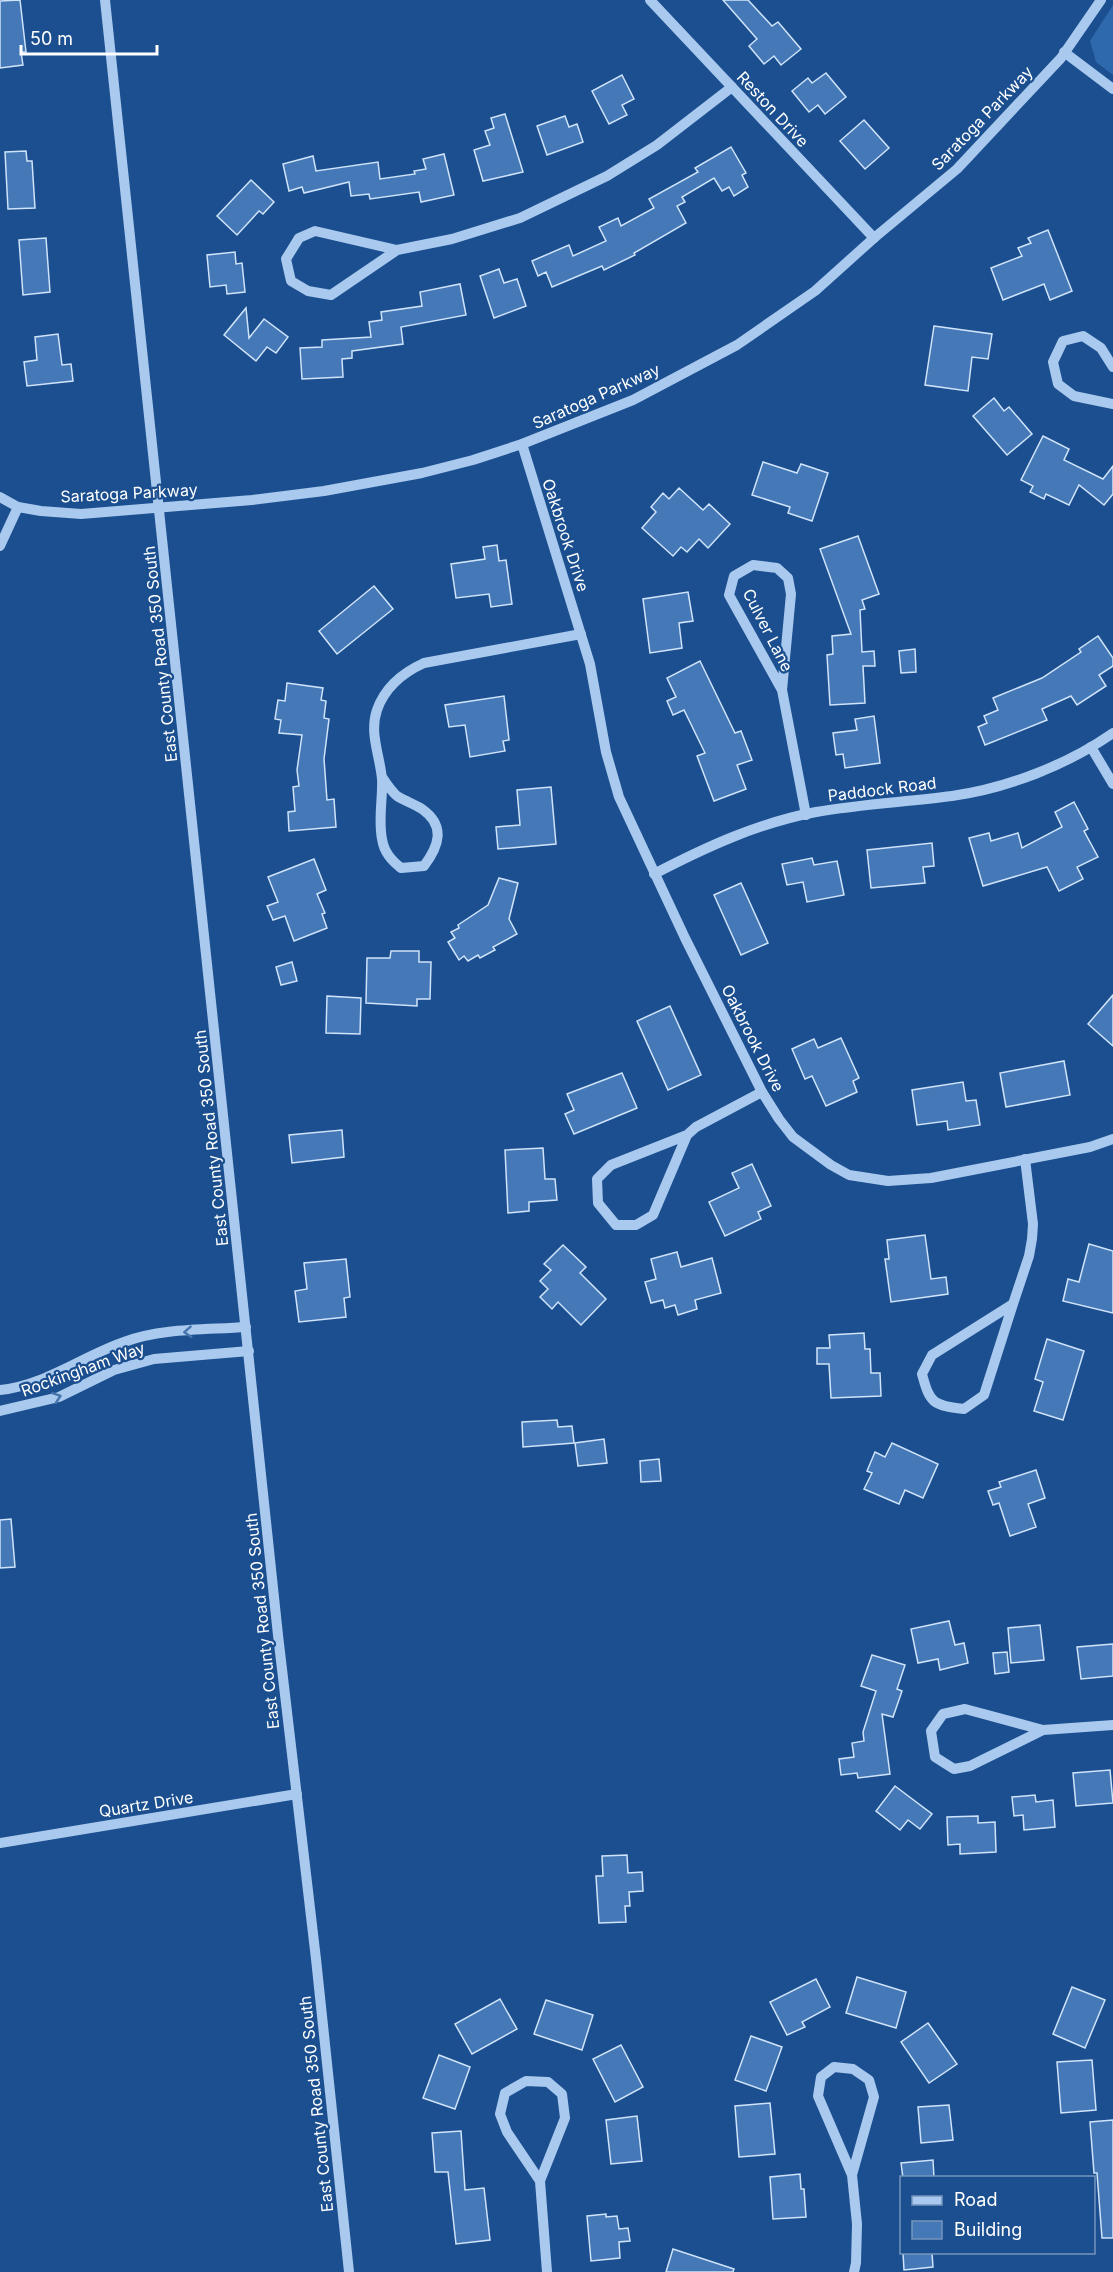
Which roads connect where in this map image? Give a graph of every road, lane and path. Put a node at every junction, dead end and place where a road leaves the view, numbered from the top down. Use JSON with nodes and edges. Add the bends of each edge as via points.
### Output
{"nodes":[{"id":1,"x":105,"y":0,"type":"edge"},
{"id":2,"x":650,"y":0,"type":"edge"},
{"id":3,"x":1101,"y":0,"type":"edge"},
{"id":4,"x":1064,"y":52,"type":"junction"},
{"id":5,"x":732,"y":87,"type":"junction"},
{"id":6,"x":1113,"y":89,"type":"edge"},
{"id":7,"x":874,"y":238,"type":"junction"},
{"id":8,"x":397,"y":250,"type":"junction"},
{"id":9,"x":1113,"y":367,"type":"edge"},
{"id":10,"x":1113,"y":404,"type":"edge"},
{"id":11,"x":522,"y":444,"type":"junction"},
{"id":12,"x":0,"y":497,"type":"edge"},
{"id":13,"x":18,"y":507,"type":"junction"},
{"id":14,"x":160,"y":507,"type":"junction"},
{"id":15,"x":0,"y":546,"type":"edge"},
{"id":16,"x":581,"y":634,"type":"junction"},
{"id":17,"x":782,"y":690,"type":"junction"},
{"id":18,"x":1113,"y":733,"type":"edge"},
{"id":19,"x":1091,"y":747,"type":"junction"},
{"id":20,"x":382,"y":777,"type":"junction"},
{"id":21,"x":1113,"y":784,"type":"edge"},
{"id":22,"x":806,"y":815,"type":"junction"},
{"id":23,"x":654,"y":874,"type":"junction"},
{"id":24,"x":762,"y":1092,"type":"junction"},
{"id":25,"x":687,"y":1135,"type":"junction"},
{"id":26,"x":1113,"y":1139,"type":"edge"},
{"id":27,"x":1025,"y":1160,"type":"junction"},
{"id":28,"x":1013,"y":1305,"type":"junction"},
{"id":29,"x":246,"y":1327,"type":"junction"},
{"id":30,"x":249,"y":1351,"type":"junction"},
{"id":31,"x":0,"y":1390,"type":"edge"},
{"id":32,"x":0,"y":1411,"type":"edge"},
{"id":33,"x":1113,"y":1725,"type":"edge"},
{"id":34,"x":1043,"y":1730,"type":"junction"},
{"id":35,"x":297,"y":1794,"type":"junction"},
{"id":36,"x":0,"y":1843,"type":"edge"},
{"id":37,"x":852,"y":2175,"type":"junction"},
{"id":38,"x":540,"y":2181,"type":"junction"},
{"id":39,"x":349,"y":2272,"type":"edge"},
{"id":40,"x":547,"y":2272,"type":"edge"},
{"id":41,"x":854,"y":2272,"type":"edge"}],
"edges":[{"from":1,"to":14,"type":"street","name":"East County Road 350 South"},
{"from":2,"to":5,"type":"street","name":"Reston Drive"},
{"from":3,"to":4,"type":"street","name":"Saratoga Parkway"},
{"from":4,"to":6,"type":"street"},
{"from":4,"to":7,"type":"street","name":"Saratoga Parkway","via":[[957,169]]},
{"from":5,"to":7,"type":"street","name":"Reston Drive"},
{"from":5,"to":8,"type":"street","via":[[657,145],[565,198],[483,231]]},
{"from":7,"to":11,"type":"street","name":"Saratoga Parkway","via":[[815,291],[737,345],[633,400]]},
{"from":8,"to":8,"type":"street","via":[[315,231],[299,238],[286,259],[291,281],[308,291],[331,295]]},
{"from":9,"to":10,"type":"street","via":[[1101,348],[1083,336],[1063,341],[1053,362],[1058,384],[1074,396]]},
{"from":11,"to":14,"type":"street","name":"Saratoga Parkway","via":[[422,473],[324,491]]},
{"from":11,"to":16,"type":"street","name":"Oakbrook Drive"},
{"from":12,"to":13,"type":"street","name":"Saratoga Parkway"},
{"from":13,"to":14,"type":"street","name":"Saratoga Parkway","via":[[68,514]]},
{"from":13,"to":15,"type":"street"},
{"from":14,"to":29,"type":"street","name":"East County Road 350 South"},
{"from":16,"to":20,"type":"street","via":[[436,660],[406,672],[391,684],[373,726]]},
{"from":16,"to":23,"type":"street","name":"Oakbrook Drive","via":[[619,797]]},
{"from":17,"to":17,"type":"street","name":"Culver Lane","via":[[791,594],[788,578],[777,568],[753,565],[734,576],[729,595]]},
{"from":17,"to":22,"type":"street","name":"Culver Lane"},
{"from":18,"to":19,"type":"street","name":"Paddock Road"},
{"from":19,"to":21,"type":"street"},
{"from":19,"to":22,"type":"street","name":"Paddock Road","via":[[1013,782],[981,791]]},
{"from":20,"to":20,"type":"street","via":[[395,794],[434,819],[439,838],[435,852],[424,866],[401,868],[388,858],[382,838]]},
{"from":22,"to":23,"type":"street","name":"Paddock Road","via":[[758,827]]},
{"from":23,"to":24,"type":"street","name":"Oakbrook Drive"},
{"from":24,"to":25,"type":"street"},
{"from":24,"to":27,"type":"street","name":"Oakbrook Drive","via":[[794,1137],[849,1175],[908,1181]]},
{"from":25,"to":25,"type":"street","via":[[611,1165],[597,1179],[598,1203],[616,1225],[636,1225],[653,1215]]},
{"from":26,"to":27,"type":"street","name":"Oakbrook Drive"},
{"from":27,"to":28,"type":"street","via":[[1032,1239]]},
{"from":28,"to":28,"type":"street","via":[[932,1355],[922,1374],[928,1396],[941,1407],[964,1409],[984,1395]]},
{"from":29,"to":30,"type":"street","name":"East County Road 350 South"},
{"from":29,"to":31,"type":"street","name":"Rockingham Way","one_way":true,"via":[[146,1335],[29,1384]]},
{"from":32,"to":30,"type":"street","name":"Rockingham Way","one_way":true,"via":[[59,1397],[114,1370],[154,1359]]},
{"from":30,"to":35,"type":"street","name":"East County Road 350 South"},
{"from":33,"to":34,"type":"street"},
{"from":34,"to":34,"type":"street","via":[[965,1709],[943,1714],[931,1731],[934,1757],[954,1769],[970,1766]]},
{"from":35,"to":36,"type":"street","name":"Quartz Drive"},
{"from":35,"to":39,"type":"street","name":"East County Road 350 South"},
{"from":37,"to":37,"type":"street","via":[[874,2097],[869,2080],[853,2069],[834,2067],[821,2077],[818,2096]]},
{"from":37,"to":41,"type":"street","via":[[857,2224]]},
{"from":38,"to":38,"type":"street","via":[[565,2118],[562,2094],[548,2082],[526,2081],[505,2093],[500,2114],[507,2132]]},
{"from":38,"to":40,"type":"street"}]}
